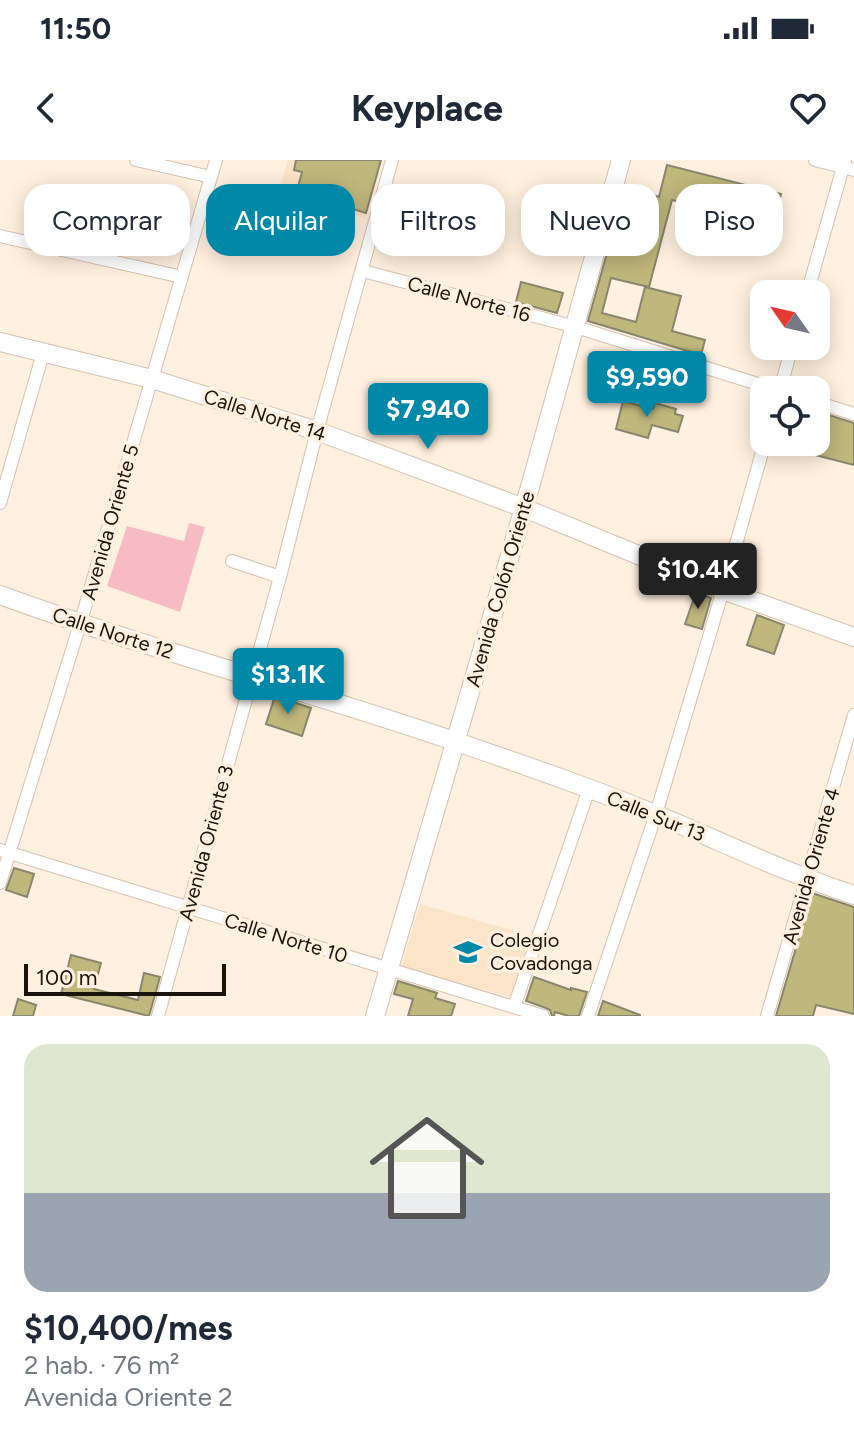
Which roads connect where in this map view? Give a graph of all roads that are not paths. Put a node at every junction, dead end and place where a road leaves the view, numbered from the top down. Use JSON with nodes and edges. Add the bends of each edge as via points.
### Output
{"nodes":[{"id":1,"x":136,"y":160,"type":"edge"},
{"id":2,"x":216,"y":160,"type":"edge"},
{"id":3,"x":392,"y":160,"type":"edge"},
{"id":4,"x":621,"y":160,"type":"edge"},
{"id":5,"x":815,"y":160,"type":"edge"},
{"id":6,"x":848,"y":166,"type":"edge"},
{"id":7,"x":211,"y":177,"type":"junction"},
{"id":8,"x":0,"y":236,"type":"edge"},
{"id":9,"x":363,"y":271,"type":"junction"},
{"id":10,"x":182,"y":277,"type":"junction"},
{"id":11,"x":811,"y":280,"type":"edge"},
{"id":12,"x":576,"y":327,"type":"junction"},
{"id":13,"x":0,"y":342,"type":"edge"},
{"id":14,"x":43,"y":353,"type":"junction"},
{"id":15,"x":152,"y":379,"type":"junction"},
{"id":16,"x":750,"y":381,"type":"edge"},
{"id":17,"x":830,"y":406,"type":"edge"},
{"id":18,"x":854,"y":414,"type":"edge"},
{"id":19,"x":317,"y":431,"type":"junction"},
{"id":20,"x":761,"y":456,"type":"edge"},
{"id":21,"x":0,"y":503,"type":"edge"},
{"id":22,"x":524,"y":508,"type":"junction"},
{"id":23,"x":232,"y":561,"type":"dead end"},
{"id":24,"x":280,"y":577,"type":"junction"},
{"id":25,"x":723,"y":590,"type":"junction"},
{"id":26,"x":0,"y":595,"type":"edge"},
{"id":27,"x":80,"y":624,"type":"junction"},
{"id":28,"x":854,"y":637,"type":"edge"},
{"id":29,"x":251,"y":676,"type":"junction"},
{"id":30,"x":854,"y":715,"type":"edge"},
{"id":31,"x":456,"y":742,"type":"junction"},
{"id":32,"x":589,"y":789,"type":"junction"},
{"id":33,"x":656,"y":814,"type":"junction"},
{"id":34,"x":5,"y":852,"type":"edge"},
{"id":35,"x":807,"y":880,"type":"junction"},
{"id":36,"x":0,"y":883,"type":"edge"},
{"id":37,"x":854,"y":895,"type":"edge"},
{"id":38,"x":188,"y":909,"type":"junction"},
{"id":39,"x":389,"y":969,"type":"junction"},
{"id":40,"x":514,"y":1007,"type":"junction"},
{"id":41,"x":158,"y":1016,"type":"edge"},
{"id":42,"x":375,"y":1016,"type":"edge"},
{"id":43,"x":543,"y":1016,"type":"edge"},
{"id":44,"x":588,"y":1016,"type":"edge"},
{"id":45,"x":767,"y":1016,"type":"edge"}],
"edges":[{"from":1,"to":7,"type":"street"},
{"from":2,"to":7,"type":"street","name":"Avenida Oriente 5"},
{"from":3,"to":9,"type":"street","name":"Avenida Oriente 3"},
{"from":4,"to":12,"type":"street","name":"Avenida Colón Oriente"},
{"from":5,"to":6,"type":"street"},
{"from":6,"to":11,"type":"street"},
{"from":7,"to":10,"type":"street","name":"Avenida Oriente 5"},
{"from":8,"to":10,"type":"street"},
{"from":9,"to":12,"type":"street","name":"Calle Norte 16"},
{"from":9,"to":19,"type":"street","name":"Avenida Oriente 3"},
{"from":10,"to":15,"type":"street","name":"Avenida Oriente 5"},
{"from":12,"to":16,"type":"street","name":"Calle Norte 16"},
{"from":12,"to":22,"type":"street","name":"Avenida Colón Oriente"},
{"from":13,"to":14,"type":"street","name":"Calle Norte 14"},
{"from":14,"to":15,"type":"street","name":"Calle Norte 14"},
{"from":14,"to":21,"type":"street"},
{"from":15,"to":19,"type":"street","name":"Calle Norte 14"},
{"from":15,"to":27,"type":"street","name":"Avenida Oriente 5"},
{"from":17,"to":18,"type":"street"},
{"from":19,"to":22,"type":"street","name":"Calle Norte 14"},
{"from":19,"to":24,"type":"street","name":"Avenida Oriente 3"},
{"from":20,"to":25,"type":"street"},
{"from":22,"to":25,"type":"street","name":"Calle Norte 14"},
{"from":22,"to":31,"type":"street","name":"Avenida Colón Oriente"},
{"from":23,"to":24,"type":"street"},
{"from":24,"to":29,"type":"street","name":"Avenida Oriente 3"},
{"from":25,"to":28,"type":"street","name":"Calle Norte 14"},
{"from":25,"to":33,"type":"street"},
{"from":26,"to":27,"type":"street","name":"Calle Norte 12"},
{"from":27,"to":29,"type":"street","name":"Calle Norte 12"},
{"from":27,"to":34,"type":"street","name":"Avenida Oriente 5"},
{"from":29,"to":31,"type":"street","name":"Calle Norte 12"},
{"from":29,"to":38,"type":"street","name":"Avenida Oriente 3"},
{"from":30,"to":35,"type":"street","name":"Avenida Oriente 4"},
{"from":31,"to":32,"type":"street","name":"Calle Sur 13"},
{"from":31,"to":39,"type":"street","name":"Avenida Colón Oriente"},
{"from":32,"to":33,"type":"street","name":"Calle Sur 13"},
{"from":32,"to":40,"type":"street"},
{"from":33,"to":35,"type":"street","name":"Calle Sur 13"},
{"from":33,"to":44,"type":"street"},
{"from":34,"to":36,"type":"street","name":"Avenida Oriente 5"},
{"from":34,"to":38,"type":"street","name":"Calle Norte 10"},
{"from":35,"to":37,"type":"street","name":"Calle Sur 13"},
{"from":35,"to":45,"type":"street","name":"Avenida Oriente 4"},
{"from":38,"to":39,"type":"street","name":"Calle Norte 10"},
{"from":38,"to":41,"type":"street","name":"Avenida Oriente 3"},
{"from":39,"to":40,"type":"street","name":"Calle Norte 10"},
{"from":39,"to":42,"type":"street","name":"Avenida Colón Oriente"},
{"from":40,"to":43,"type":"street","name":"Calle Norte 10"}]}
